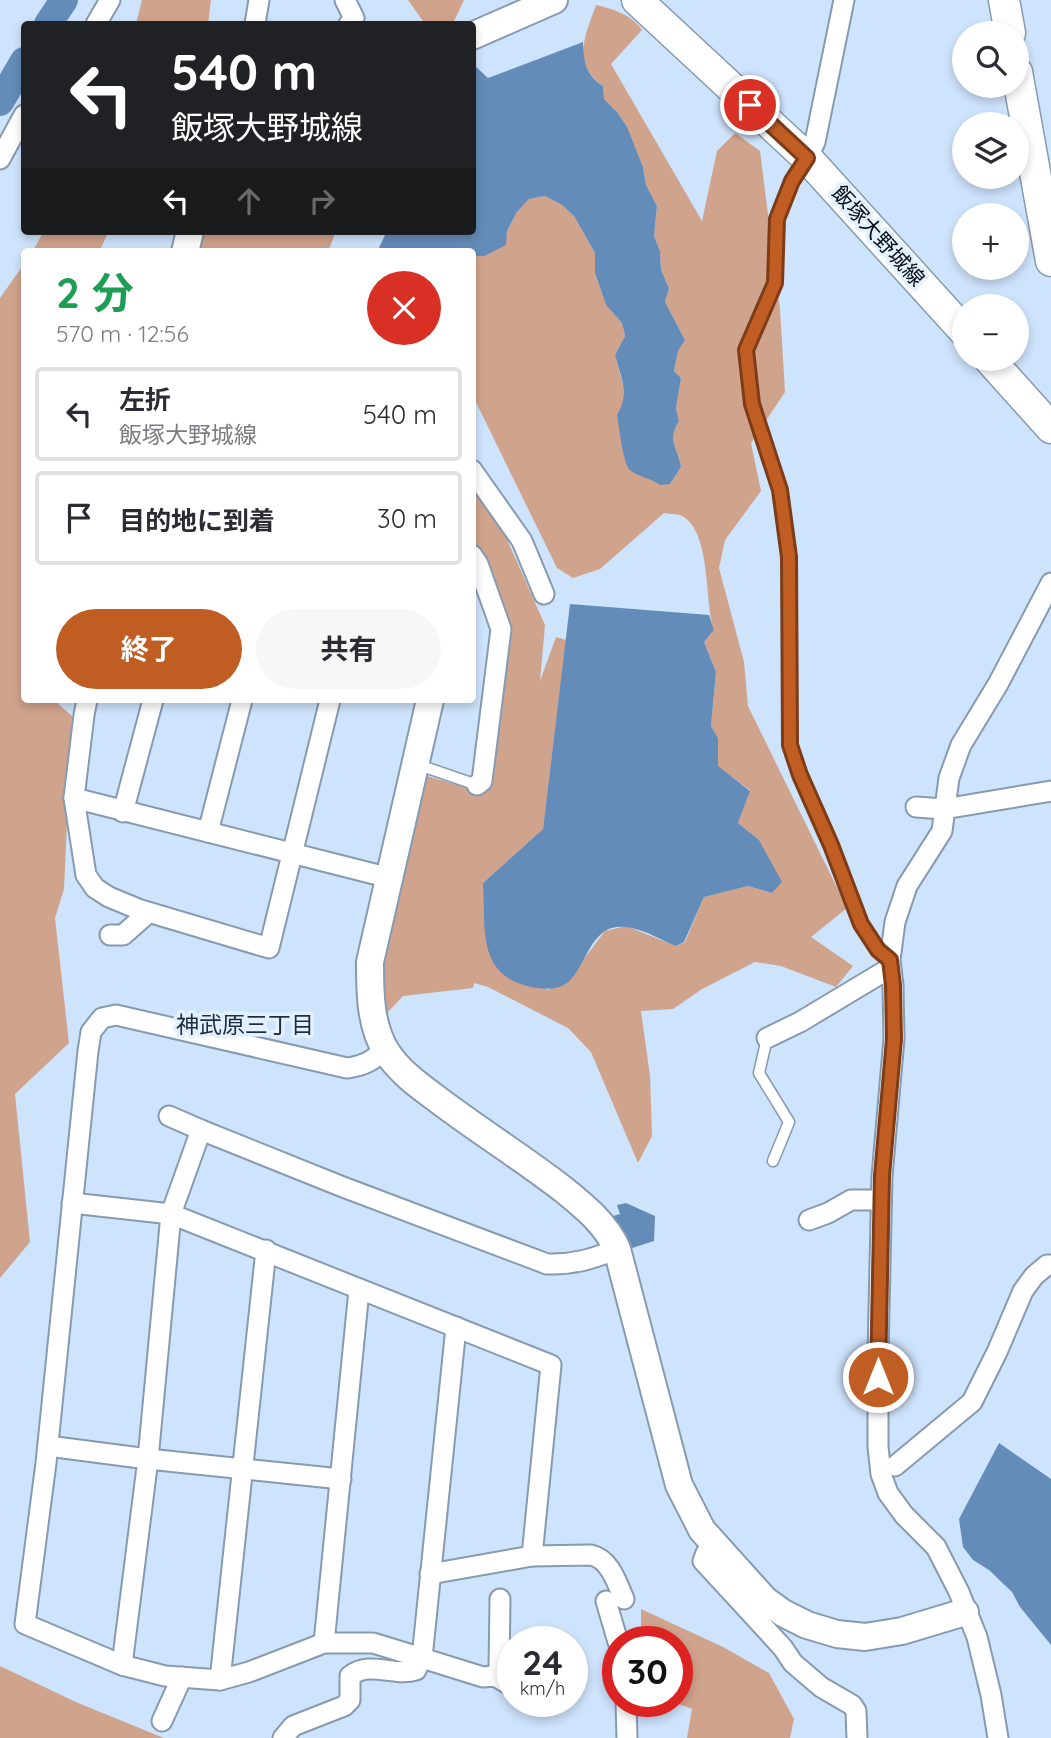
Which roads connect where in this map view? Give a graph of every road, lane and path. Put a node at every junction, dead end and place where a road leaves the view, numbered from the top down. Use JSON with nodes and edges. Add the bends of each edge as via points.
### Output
{"nodes":[{"id":1,"x":110,"y":0,"type":"edge"},
{"id":2,"x":259,"y":0,"type":"edge"},
{"id":3,"x":345,"y":0,"type":"edge"},
{"id":4,"x":554,"y":0,"type":"edge"},
{"id":5,"x":637,"y":0,"type":"edge"},
{"id":6,"x":844,"y":0,"type":"edge"},
{"id":7,"x":1004,"y":0,"type":"edge"},
{"id":8,"x":98,"y":21,"type":"edge"},
{"id":9,"x":256,"y":21,"type":"edge"},
{"id":10,"x":352,"y":21,"type":"edge"},
{"id":11,"x":1008,"y":21,"type":"edge"},
{"id":12,"x":476,"y":34,"type":"edge"},
{"id":13,"x":1022,"y":98,"type":"edge"},
{"id":14,"x":21,"y":120,"type":"edge"},
{"id":15,"x":807,"y":158,"type":"junction"},
{"id":16,"x":0,"y":159,"type":"edge"},
{"id":17,"x":1051,"y":261,"type":"edge"},
{"id":18,"x":952,"y":318,"type":"edge"},
{"id":19,"x":1002,"y":371,"type":"edge"},
{"id":20,"x":1045,"y":409,"type":"edge"},
{"id":21,"x":476,"y":476,"type":"edge"},
{"id":22,"x":476,"y":561,"type":"edge"},
{"id":23,"x":1051,"y":583,"type":"edge"},
{"id":24,"x":544,"y":594,"type":"dead end"},
{"id":25,"x":87,"y":703,"type":"edge"},
{"id":26,"x":152,"y":703,"type":"edge"},
{"id":27,"x":241,"y":703,"type":"edge"},
{"id":28,"x":329,"y":703,"type":"edge"},
{"id":29,"x":429,"y":703,"type":"edge"},
{"id":30,"x":416,"y":764,"type":"junction"},
{"id":31,"x":477,"y":785,"type":"joint"},
{"id":32,"x":1051,"y":791,"type":"edge"},
{"id":33,"x":74,"y":798,"type":"junction"},
{"id":34,"x":916,"y":807,"type":"dead end"},
{"id":35,"x":944,"y":809,"type":"junction"},
{"id":36,"x":123,"y":812,"type":"junction"},
{"id":37,"x":208,"y":832,"type":"junction"},
{"id":38,"x":293,"y":852,"type":"junction"},
{"id":39,"x":390,"y":878,"type":"junction"},
{"id":40,"x":148,"y":912,"type":"junction"},
{"id":41,"x":110,"y":935,"type":"dead end"},
{"id":42,"x":890,"y":964,"type":"junction"},
{"id":43,"x":767,"y":1038,"type":"joint"},
{"id":44,"x":385,"y":1049,"type":"junction"},
{"id":45,"x":169,"y":1116,"type":"dead end"},
{"id":46,"x":201,"y":1130,"type":"junction"},
{"id":47,"x":773,"y":1161,"type":"dead end"},
{"id":48,"x":881,"y":1200,"type":"junction"},
{"id":49,"x":72,"y":1203,"type":"junction"},
{"id":50,"x":171,"y":1214,"type":"junction"},
{"id":51,"x":808,"y":1220,"type":"dead end"},
{"id":52,"x":617,"y":1249,"type":"junction"},
{"id":53,"x":266,"y":1250,"type":"junction"},
{"id":54,"x":1051,"y":1265,"type":"edge"},
{"id":55,"x":359,"y":1290,"type":"junction"},
{"id":56,"x":456,"y":1327,"type":"junction"},
{"id":57,"x":48,"y":1446,"type":"junction"},
{"id":58,"x":148,"y":1459,"type":"junction"},
{"id":59,"x":895,"y":1466,"type":"dead end"},
{"id":60,"x":244,"y":1468,"type":"junction"},
{"id":61,"x":341,"y":1479,"type":"junction"},
{"id":62,"x":714,"y":1544,"type":"junction"},
{"id":63,"x":532,"y":1556,"type":"junction"},
{"id":64,"x":430,"y":1574,"type":"junction"},
{"id":65,"x":500,"y":1599,"type":"dead end"},
{"id":66,"x":965,"y":1612,"type":"junction"},
{"id":67,"x":500,"y":1626,"type":"edge"},
{"id":68,"x":617,"y":1626,"type":"edge"},
{"id":69,"x":324,"y":1643,"type":"junction"},
{"id":70,"x":422,"y":1658,"type":"junction"},
{"id":71,"x":122,"y":1665,"type":"junction"},
{"id":72,"x":181,"y":1677,"type":"junction"},
{"id":73,"x":220,"y":1680,"type":"junction"},
{"id":74,"x":497,"y":1680,"type":"edge"},
{"id":75,"x":626,"y":1717,"type":"edge"},
{"id":76,"x":162,"y":1721,"type":"dead end"},
{"id":77,"x":283,"y":1738,"type":"edge"},
{"id":78,"x":627,"y":1738,"type":"edge"},
{"id":79,"x":857,"y":1738,"type":"edge"},
{"id":80,"x":998,"y":1738,"type":"edge"}],
"edges":[{"from":1,"to":8,"type":"street"},
{"from":2,"to":9,"type":"street"},
{"from":3,"to":10,"type":"street"},
{"from":4,"to":12,"type":"street"},
{"from":5,"to":15,"type":"main road","name":"飯塚大野城線"},
{"from":6,"to":15,"type":"street","via":[[815,142]]},
{"from":7,"to":11,"type":"main road"},
{"from":13,"to":17,"type":"main road"},
{"from":14,"to":16,"type":"street"},
{"from":15,"to":18,"type":"main road","name":"飯塚大野城線"},
{"from":15,"to":42,"type":"lane","via":[[777,219],[775,283],[746,350],[752,404],[780,490],[789,557],[790,745],[861,924]]},
{"from":19,"to":20,"type":"main road"},
{"from":21,"to":24,"type":"street","via":[[522,541]]},
{"from":22,"to":31,"type":"street","via":[[501,629],[482,781]]},
{"from":23,"to":35,"type":"street","via":[[961,745]]},
{"from":25,"to":33,"type":"street"},
{"from":26,"to":36,"type":"street"},
{"from":27,"to":37,"type":"street"},
{"from":28,"to":38,"type":"street"},
{"from":29,"to":30,"type":"street"},
{"from":30,"to":31,"type":"lane"},
{"from":30,"to":39,"type":"street"},
{"from":32,"to":35,"type":"street"},
{"from":33,"to":36,"type":"street"},
{"from":33,"to":40,"type":"street","via":[[86,875],[94,888]]},
{"from":34,"to":35,"type":"street"},
{"from":35,"to":42,"type":"street","via":[[942,831],[907,886],[895,922]]},
{"from":36,"to":37,"type":"street"},
{"from":37,"to":38,"type":"street"},
{"from":38,"to":39,"type":"street"},
{"from":38,"to":40,"type":"street","via":[[267,955]]},
{"from":39,"to":44,"type":"street","via":[[370,962],[373,1017]]},
{"from":40,"to":41,"type":"street","via":[[123,935]]},
{"from":42,"to":43,"type":"street"},
{"from":42,"to":48,"type":"street","via":[[894,1039]]},
{"from":43,"to":47,"type":"lane","via":[[759,1073],[789,1122]]},
{"from":44,"to":49,"type":"street","via":[[360,1066],[347,1068],[116,1015],[102,1018],[91,1032]]},
{"from":44,"to":52,"type":"street","via":[[409,1078],[586,1208],[610,1233]]},
{"from":45,"to":46,"type":"street"},
{"from":46,"to":50,"type":"street"},
{"from":46,"to":52,"type":"street","via":[[547,1264],[567,1265]]},
{"from":48,"to":51,"type":"street","via":[[850,1200]]},
{"from":48,"to":66,"type":"street","via":[[881,1474],[904,1515],[936,1547]]},
{"from":49,"to":50,"type":"street"},
{"from":49,"to":57,"type":"street"},
{"from":50,"to":53,"type":"street"},
{"from":50,"to":58,"type":"street"},
{"from":52,"to":62,"type":"street","via":[[678,1485]]},
{"from":53,"to":55,"type":"street"},
{"from":53,"to":60,"type":"street"},
{"from":54,"to":59,"type":"street","via":[[1034,1276],[1023,1291],[972,1402]]},
{"from":55,"to":56,"type":"street"},
{"from":55,"to":61,"type":"street"},
{"from":56,"to":63,"type":"street","via":[[551,1365]]},
{"from":56,"to":64,"type":"street"},
{"from":57,"to":58,"type":"street"},
{"from":57,"to":71,"type":"street","via":[[25,1624]]},
{"from":58,"to":60,"type":"street"},
{"from":58,"to":71,"type":"street"},
{"from":60,"to":61,"type":"street"},
{"from":60,"to":73,"type":"street"},
{"from":61,"to":69,"type":"street"},
{"from":62,"to":66,"type":"street","via":[[765,1600],[807,1625],[837,1634],[865,1637],[902,1631]]},
{"from":62,"to":79,"type":"street","via":[[703,1561],[793,1663],[852,1705]]},
{"from":63,"to":64,"type":"street"},
{"from":63,"to":68,"type":"street","via":[[597,1556],[614,1574]]},
{"from":64,"to":70,"type":"street"},
{"from":65,"to":67,"type":"street"},
{"from":66,"to":80,"type":"street","via":[[977,1637]]},
{"from":69,"to":70,"type":"street","via":[[373,1643]]},
{"from":69,"to":73,"type":"street"},
{"from":70,"to":74,"type":"street"},
{"from":70,"to":77,"type":"street","via":[[416,1670],[408,1672],[357,1670],[350,1676],[350,1700],[344,1706],[293,1726]]},
{"from":71,"to":72,"type":"street"},
{"from":72,"to":73,"type":"street"},
{"from":72,"to":76,"type":"street"},
{"from":75,"to":78,"type":"street"}]}
